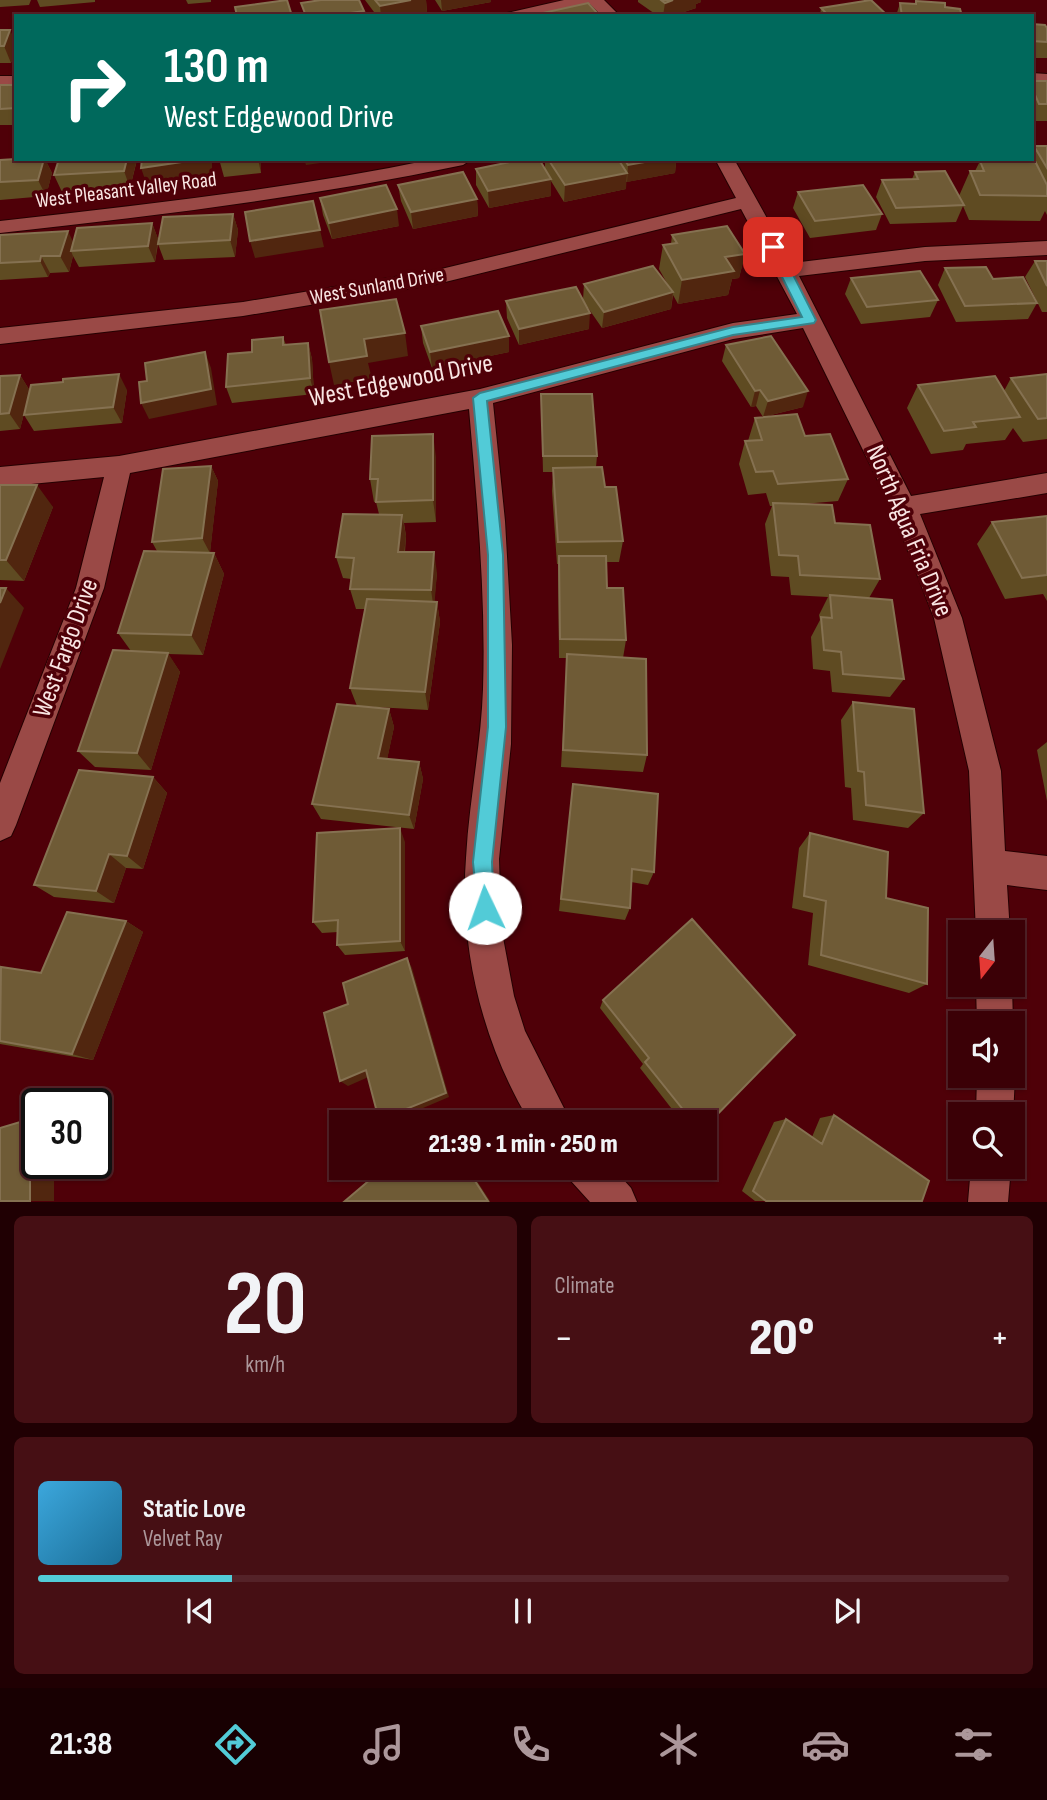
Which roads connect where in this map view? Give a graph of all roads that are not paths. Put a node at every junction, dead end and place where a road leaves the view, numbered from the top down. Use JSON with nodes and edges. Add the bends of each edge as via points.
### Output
{"nodes":[{"id":1,"x":586,"y":0,"type":"edge"},
{"id":2,"x":595,"y":0,"type":"edge"},
{"id":3,"x":522,"y":14,"type":"edge"},
{"id":4,"x":610,"y":14,"type":"edge"},
{"id":5,"x":454,"y":161,"type":"edge"},
{"id":6,"x":725,"y":161,"type":"edge"},
{"id":7,"x":748,"y":201,"type":"junction"},
{"id":8,"x":0,"y":227,"type":"edge"},
{"id":9,"x":1047,"y":248,"type":"edge"},
{"id":10,"x":786,"y":271,"type":"junction"},
{"id":11,"x":810,"y":320,"type":"junction"},
{"id":12,"x":0,"y":336,"type":"edge"},
{"id":13,"x":480,"y":398,"type":"junction"},
{"id":14,"x":118,"y":466,"type":"junction"},
{"id":15,"x":0,"y":477,"type":"edge"},
{"id":16,"x":1047,"y":482,"type":"edge"},
{"id":17,"x":904,"y":507,"type":"junction"},
{"id":18,"x":0,"y":825,"type":"edge"},
{"id":19,"x":991,"y":866,"type":"junction"},
{"id":20,"x":1047,"y":873,"type":"edge"},
{"id":21,"x":993,"y":920,"type":"edge"},
{"id":22,"x":544,"y":1110,"type":"edge"},
{"id":23,"x":990,"y":1179,"type":"edge"},
{"id":24,"x":597,"y":1180,"type":"edge"},
{"id":25,"x":617,"y":1202,"type":"edge"},
{"id":26,"x":988,"y":1202,"type":"edge"}],
"edges":[{"from":1,"to":3,"type":"street"},
{"from":2,"to":4,"type":"street"},
{"from":5,"to":8,"type":"street","name":"West Pleasant Valley Road","via":[[213,204]]},
{"from":6,"to":7,"type":"street","name":"North Agua Fria Drive"},
{"from":7,"to":10,"type":"street","name":"North Agua Fria Drive"},
{"from":7,"to":12,"type":"street","name":"West Sunland Drive","via":[[437,277],[243,309]]},
{"from":9,"to":10,"type":"street","via":[[925,254]]},
{"from":10,"to":11,"type":"street","name":"North Agua Fria Drive"},
{"from":11,"to":13,"type":"street","name":"West Edgewood Drive","via":[[733,331]]},
{"from":11,"to":17,"type":"street","name":"North Agua Fria Drive"},
{"from":13,"to":14,"type":"street","name":"West Edgewood Drive"},
{"from":13,"to":22,"type":"street","via":[[496,555],[497,727],[482,862],[487,954],[507,1035]]},
{"from":14,"to":15,"type":"street","name":"West Edgewood Drive"},
{"from":14,"to":18,"type":"street","name":"West Fargo Drive","via":[[90,588]]},
{"from":16,"to":17,"type":"street"},
{"from":17,"to":19,"type":"street","name":"North Agua Fria Drive","via":[[948,618],[965,680],[985,771]]},
{"from":19,"to":20,"type":"street"},
{"from":19,"to":21,"type":"street","name":"North Agua Fria Drive"},
{"from":23,"to":26,"type":"street"},
{"from":24,"to":25,"type":"street"}]}
